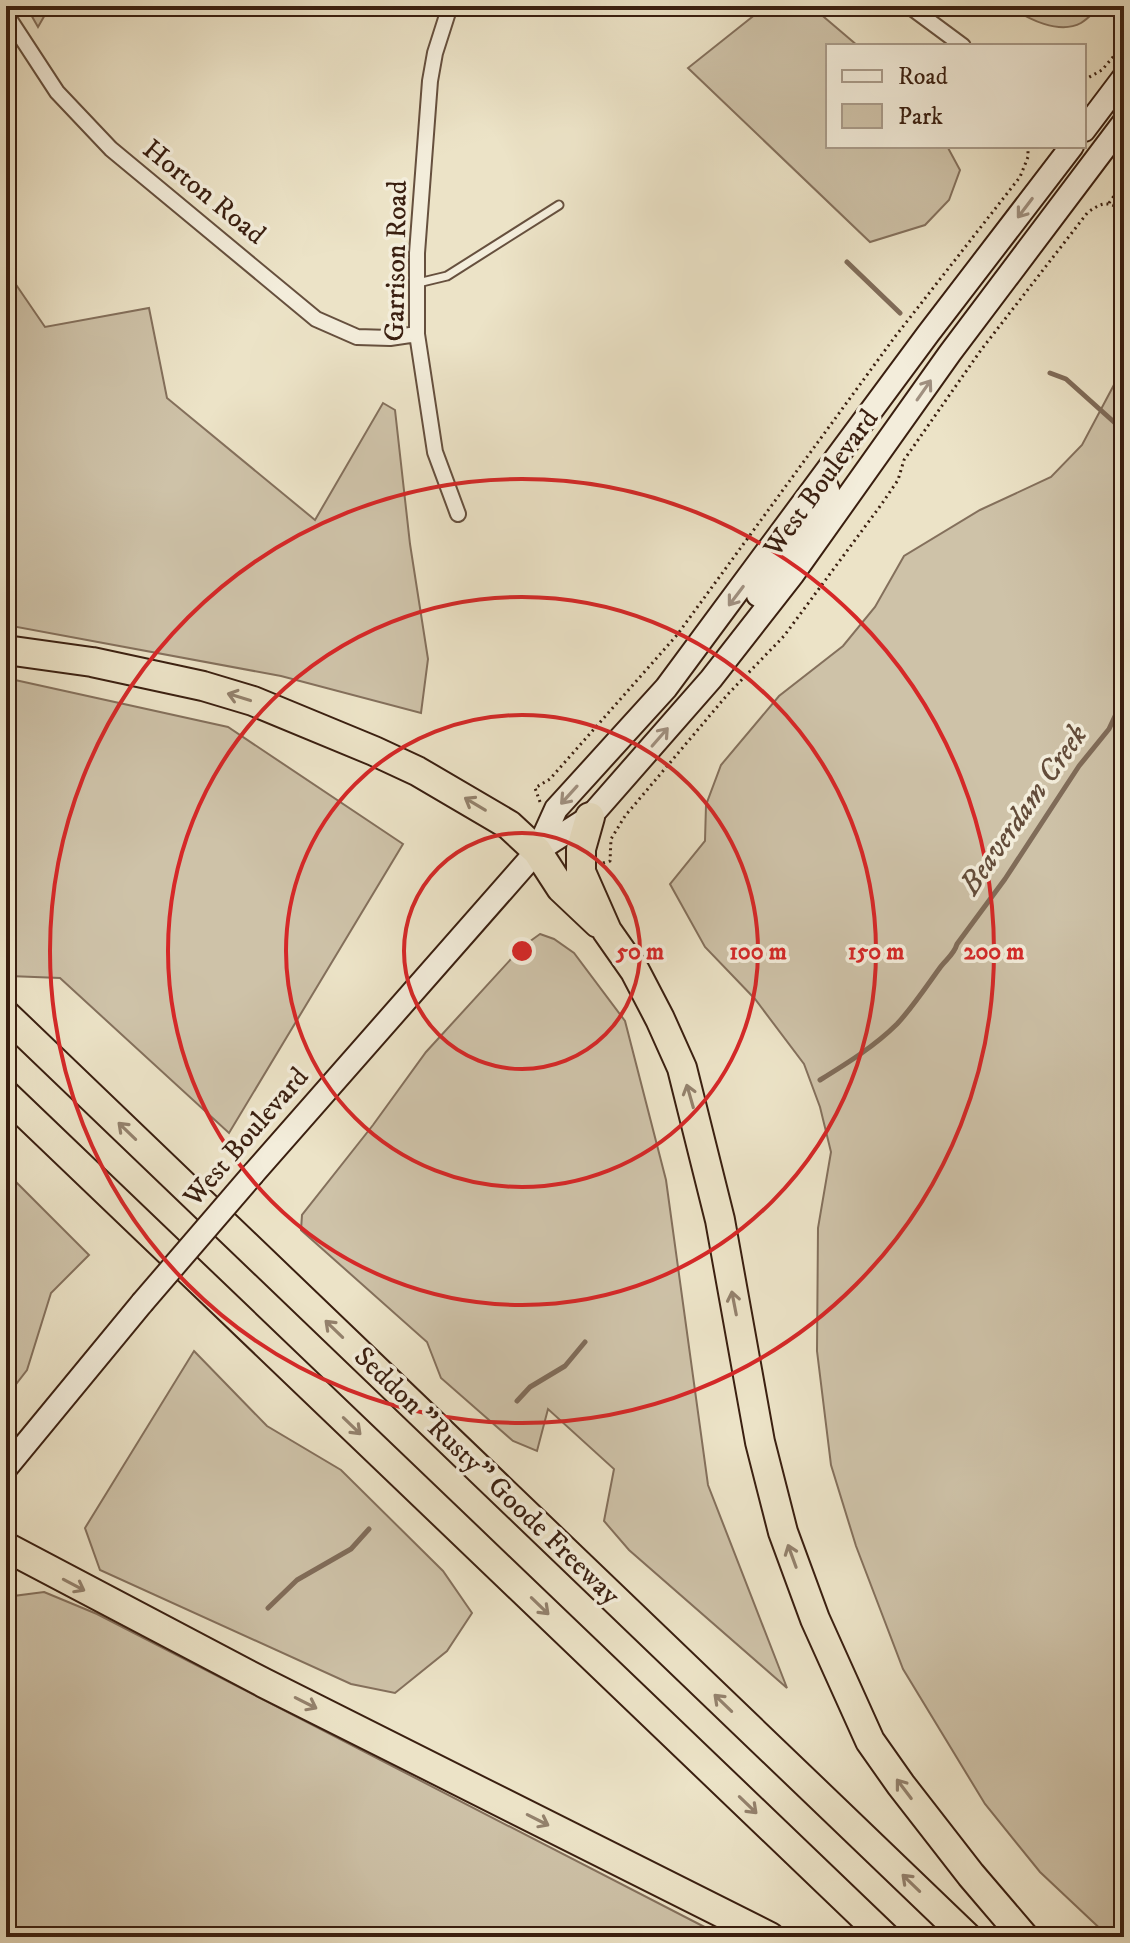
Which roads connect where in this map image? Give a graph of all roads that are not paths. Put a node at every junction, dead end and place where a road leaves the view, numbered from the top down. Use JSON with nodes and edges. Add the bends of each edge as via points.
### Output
{"nodes":[{"id":1,"x":450,"y":6,"type":"edge"},
{"id":2,"x":909,"y":6,"type":"edge"},
{"id":3,"x":6,"y":14,"type":"edge"},
{"id":4,"x":960,"y":44,"type":"edge"},
{"id":5,"x":1124,"y":77,"type":"edge"},
{"id":6,"x":1124,"y":122,"type":"edge"},
{"id":7,"x":1086,"y":127,"type":"edge"},
{"id":8,"x":1086,"y":138,"type":"edge"},
{"id":9,"x":1070,"y":148,"type":"edge"},
{"id":10,"x":1103,"y":151,"type":"junction"},
{"id":11,"x":559,"y":205,"type":"dead end"},
{"id":12,"x":416,"y":284,"type":"junction"},
{"id":13,"x":417,"y":334,"type":"junction"},
{"id":14,"x":907,"y":364,"type":"junction"},
{"id":15,"x":824,"y":479,"type":"junction"},
{"id":16,"x":847,"y":500,"type":"junction"},
{"id":17,"x":458,"y":514,"type":"dead end"},
{"id":18,"x":6,"y":650,"type":"edge"},
{"id":19,"x":711,"y":679,"type":"junction"},
{"id":20,"x":590,"y":817,"type":"junction"},
{"id":21,"x":537,"y":851,"type":"junction"},
{"id":22,"x":607,"y":931,"type":"junction"},
{"id":23,"x":6,"y":1015,"type":"edge"},
{"id":24,"x":6,"y":1095,"type":"edge"},
{"id":25,"x":6,"y":1468,"type":"edge"},
{"id":26,"x":6,"y":1547,"type":"edge"},
{"id":27,"x":770,"y":1937,"type":"edge"},
{"id":28,"x":885,"y":1937,"type":"edge"},
{"id":29,"x":967,"y":1937,"type":"edge"},
{"id":30,"x":1024,"y":1937,"type":"edge"}],
"edges":[{"from":1,"to":12,"type":"street","name":"Garrison Road","via":[[430,81]]},
{"from":2,"to":4,"type":"street"},
{"from":3,"to":13,"type":"street","name":"Horton Road","via":[[57,92],[89,127],[316,319],[357,337]]},
{"from":5,"to":7,"type":"street"},
{"from":6,"to":10,"type":"street","name":"West Boulevard"},
{"from":8,"to":10,"type":"street"},
{"from":9,"to":14,"type":"street","name":"West Boulevard","one_way":true},
{"from":16,"to":10,"type":"street","name":"West Boulevard","one_way":true},
{"from":11,"to":12,"type":"lane","via":[[447,276]]},
{"from":12,"to":13,"type":"street","name":"Garrison Road"},
{"from":13,"to":17,"type":"street","name":"Garrison Road","via":[[435,452]]},
{"from":14,"to":15,"type":"street","name":"West Boulevard"},
{"from":14,"to":16,"type":"street","via":[[888,414],[845,474]]},
{"from":15,"to":19,"type":"street","via":[[828,490],[819,513],[742,617]]},
{"from":15,"to":21,"type":"street","name":"West Boulevard","one_way":true,"via":[[666,688],[556,809]]},
{"from":16,"to":19,"type":"street","name":"West Boulevard"},
{"from":21,"to":18,"type":"highway","one_way":true,"via":[[492,814],[417,771],[253,701],[106,665]]},
{"from":20,"to":19,"type":"street","name":"West Boulevard","one_way":true},
{"from":20,"to":21,"type":"street","name":"West Boulevard"},
{"from":20,"to":22,"type":"highway","via":[[581,872]]},
{"from":21,"to":22,"type":"highway","via":[[561,888]]},
{"from":21,"to":25,"type":"street","name":"West Boulevard","bridge":true,"via":[[253,1174]]},
{"from":30,"to":22,"type":"highway","one_way":true,"via":[[870,1741],[815,1619],[783,1532],[760,1442],[720,1220],[682,1068],[635,971]]},
{"from":29,"to":23,"type":"highway","name":"Seddon \"Rusty\" Goode Freeway","one_way":true},
{"from":24,"to":28,"type":"highway","name":"Seddon \"Rusty\" Goode Freeway","one_way":true},
{"from":26,"to":27,"type":"highway","one_way":true}]}
